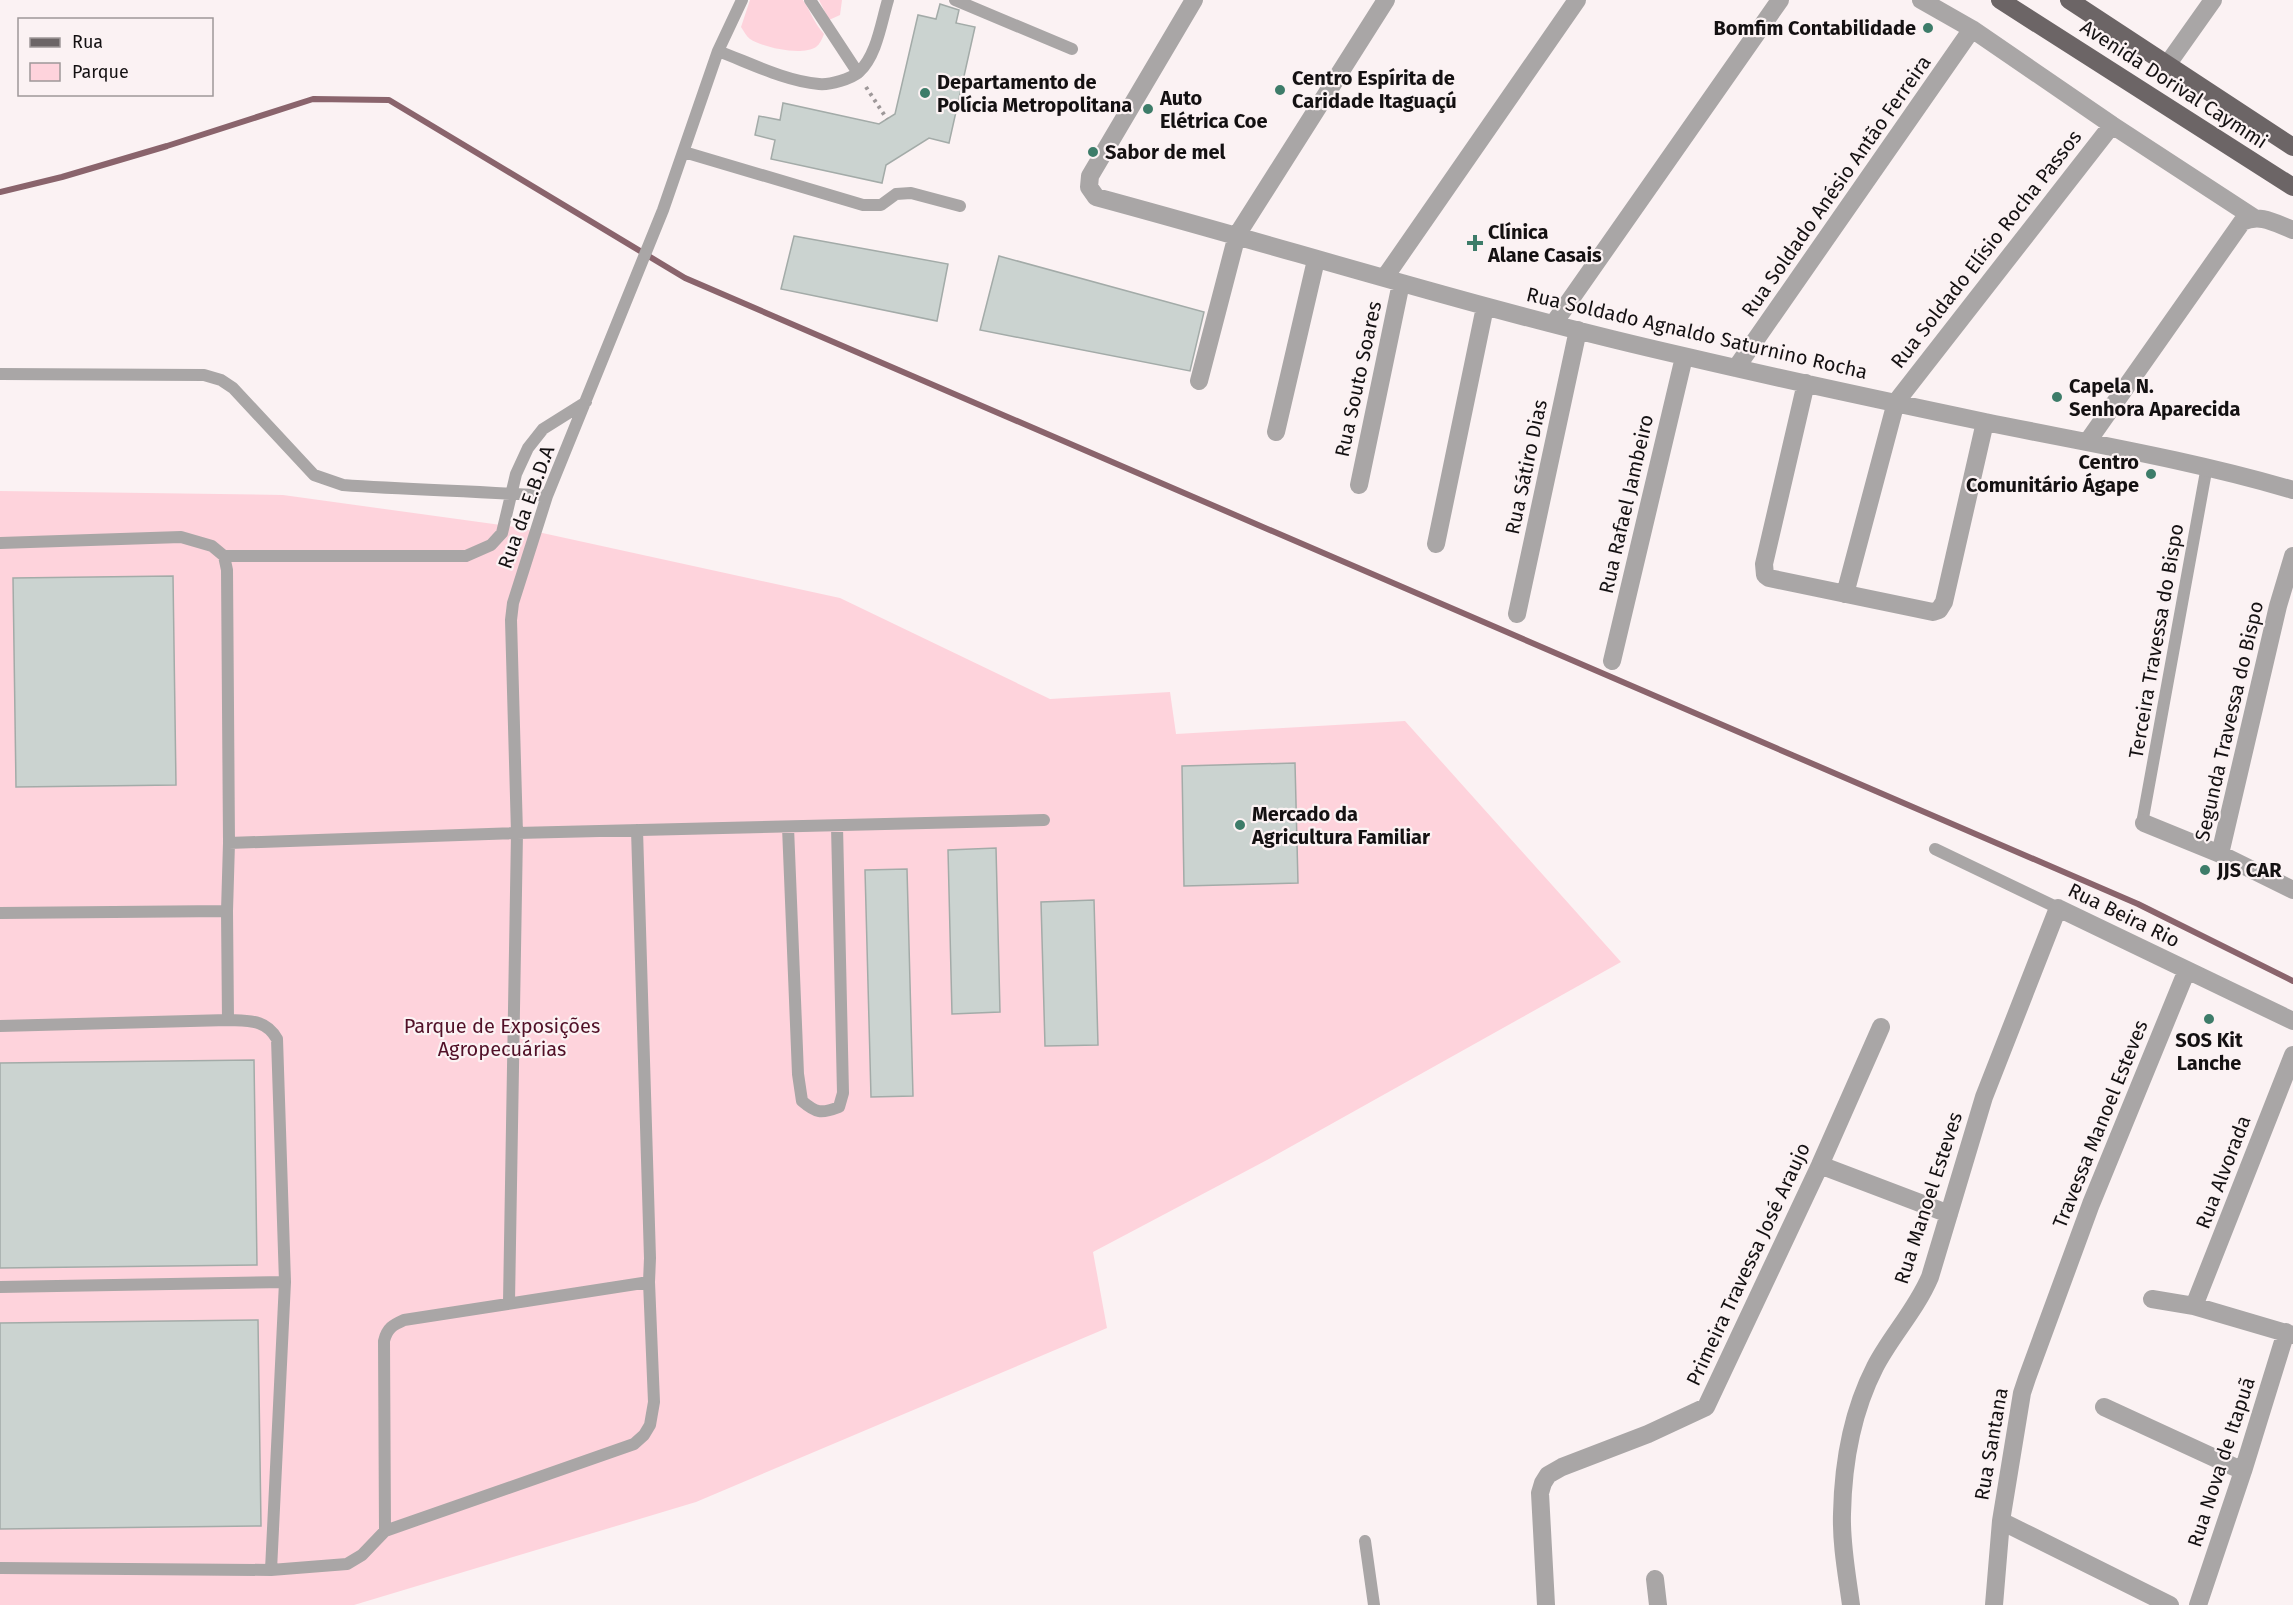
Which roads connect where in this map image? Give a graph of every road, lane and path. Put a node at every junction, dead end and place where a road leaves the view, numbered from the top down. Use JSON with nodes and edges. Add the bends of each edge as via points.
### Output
{"nodes":[{"id":1,"x":742,"y":0,"type":"edge"},
{"id":2,"x":810,"y":0,"type":"edge"},
{"id":3,"x":888,"y":0,"type":"edge"},
{"id":4,"x":955,"y":0,"type":"edge"},
{"id":5,"x":1194,"y":0,"type":"edge"},
{"id":6,"x":1386,"y":0,"type":"edge"},
{"id":7,"x":1577,"y":0,"type":"edge"},
{"id":8,"x":1780,"y":0,"type":"edge"},
{"id":9,"x":1921,"y":0,"type":"edge"},
{"id":10,"x":2000,"y":0,"type":"edge"},
{"id":11,"x":2069,"y":0,"type":"edge"},
{"id":12,"x":2213,"y":0,"type":"edge"},
{"id":13,"x":1972,"y":29,"type":"junction"},
{"id":14,"x":1072,"y":49,"type":"dead end"},
{"id":15,"x":718,"y":51,"type":"junction"},
{"id":16,"x":2168,"y":65,"type":"junction"},
{"id":17,"x":858,"y":73,"type":"junction"},
{"id":18,"x":887,"y":119,"type":"dead end"},
{"id":19,"x":2112,"y":125,"type":"junction"},
{"id":20,"x":2293,"y":147,"type":"edge"},
{"id":21,"x":684,"y":152,"type":"junction"},
{"id":22,"x":2293,"y":187,"type":"edge"},
{"id":23,"x":960,"y":206,"type":"dead end"},
{"id":24,"x":2253,"y":217,"type":"junction"},
{"id":25,"x":2293,"y":230,"type":"edge"},
{"id":26,"x":1238,"y":235,"type":"junction"},
{"id":27,"x":1316,"y":260,"type":"junction"},
{"id":28,"x":1393,"y":280,"type":"junction"},
{"id":29,"x":1485,"y":307,"type":"junction"},
{"id":30,"x":1554,"y":323,"type":"junction"},
{"id":31,"x":1578,"y":330,"type":"junction"},
{"id":32,"x":1684,"y":357,"type":"junction"},
{"id":33,"x":1736,"y":368,"type":"junction"},
{"id":34,"x":0,"y":374,"type":"edge"},
{"id":35,"x":1199,"y":381,"type":"dead end"},
{"id":36,"x":1806,"y":383,"type":"junction"},
{"id":37,"x":585,"y":402,"type":"junction"},
{"id":38,"x":1896,"y":402,"type":"junction"},
{"id":39,"x":1985,"y":422,"type":"junction"},
{"id":40,"x":1276,"y":432,"type":"dead end"},
{"id":41,"x":2088,"y":441,"type":"junction"},
{"id":42,"x":2207,"y":466,"type":"junction"},
{"id":43,"x":1359,"y":485,"type":"dead end"},
{"id":44,"x":2293,"y":490,"type":"edge"},
{"id":45,"x":510,"y":493,"type":"junction"},
{"id":46,"x":547,"y":496,"type":"junction"},
{"id":47,"x":0,"y":543,"type":"edge"},
{"id":48,"x":1436,"y":544,"type":"dead end"},
{"id":49,"x":224,"y":556,"type":"junction"},
{"id":50,"x":2293,"y":556,"type":"edge"},
{"id":51,"x":1845,"y":594,"type":"junction"},
{"id":52,"x":2286,"y":609,"type":"edge"},
{"id":53,"x":1517,"y":614,"type":"dead end"},
{"id":54,"x":1612,"y":661,"type":"dead end"},
{"id":55,"x":1044,"y":820,"type":"dead end"},
{"id":56,"x":2144,"y":823,"type":"joint"},
{"id":57,"x":837,"y":826,"type":"junction"},
{"id":58,"x":788,"y":827,"type":"junction"},
{"id":59,"x":638,"y":830,"type":"junction"},
{"id":60,"x":517,"y":834,"type":"junction"},
{"id":61,"x":229,"y":843,"type":"junction"},
{"id":62,"x":1935,"y":849,"type":"dead end"},
{"id":63,"x":2220,"y":854,"type":"junction"},
{"id":64,"x":2293,"y":890,"type":"edge"},
{"id":65,"x":2058,"y":908,"type":"junction"},
{"id":66,"x":227,"y":910,"type":"junction"},
{"id":67,"x":0,"y":913,"type":"edge"},
{"id":68,"x":2187,"y":970,"type":"junction"},
{"id":69,"x":228,"y":1020,"type":"junction"},
{"id":70,"x":2293,"y":1021,"type":"edge"},
{"id":71,"x":0,"y":1026,"type":"edge"},
{"id":72,"x":1881,"y":1027,"type":"dead end"},
{"id":73,"x":2293,"y":1055,"type":"edge"},
{"id":74,"x":1820,"y":1165,"type":"junction"},
{"id":75,"x":1949,"y":1214,"type":"junction"},
{"id":76,"x":285,"y":1282,"type":"junction"},
{"id":77,"x":649,"y":1282,"type":"junction"},
{"id":78,"x":0,"y":1287,"type":"edge"},
{"id":79,"x":2056,"y":1296,"type":"joint"},
{"id":80,"x":2152,"y":1299,"type":"dead end"},
{"id":81,"x":509,"y":1302,"type":"junction"},
{"id":82,"x":2194,"y":1306,"type":"junction"},
{"id":83,"x":2290,"y":1334,"type":"edge"},
{"id":84,"x":2104,"y":1407,"type":"dead end"},
{"id":85,"x":2243,"y":1471,"type":"junction"},
{"id":86,"x":2001,"y":1521,"type":"junction"},
{"id":87,"x":385,"y":1531,"type":"junction"},
{"id":88,"x":1365,"y":1541,"type":"dead end"},
{"id":89,"x":0,"y":1568,"type":"edge"},
{"id":90,"x":271,"y":1570,"type":"junction"},
{"id":91,"x":1655,"y":1579,"type":"dead end"},
{"id":92,"x":1374,"y":1605,"type":"edge"},
{"id":93,"x":1546,"y":1605,"type":"edge"},
{"id":94,"x":1658,"y":1605,"type":"edge"},
{"id":95,"x":1851,"y":1605,"type":"edge"},
{"id":96,"x":1994,"y":1605,"type":"edge"},
{"id":97,"x":2170,"y":1605,"type":"edge"},
{"id":98,"x":2198,"y":1605,"type":"edge"}],
"edges":[{"from":1,"to":15,"type":"lane","name":"Rua da E.B.D.A"},
{"from":2,"to":17,"type":"lane"},
{"from":3,"to":17,"type":"lane","via":[[871,56]]},
{"from":4,"to":14,"type":"lane"},
{"from":5,"to":26,"type":"street","name":"Rua Soldado Agnaldo Saturnino Rocha","via":[[1090,176],[1089,187],[1096,196]]},
{"from":6,"to":26,"type":"street"},
{"from":7,"to":28,"type":"street"},
{"from":8,"to":30,"type":"street"},
{"from":9,"to":13,"type":"street"},
{"from":10,"to":22,"type":"main road","name":"Avenida Dorival Caymmi"},
{"from":11,"to":16,"type":"main road","name":"Avenida Dorival Caymmi"},
{"from":12,"to":16,"type":"street"},
{"from":13,"to":19,"type":"street"},
{"from":13,"to":33,"type":"street","name":"Rua Soldado Anésio Antão Ferreira"},
{"from":15,"to":17,"type":"lane","via":[[820,84]]},
{"from":15,"to":21,"type":"lane","name":"Rua da E.B.D.A"},
{"from":16,"to":20,"type":"main road","name":"Avenida Dorival Caymmi"},
{"from":17,"to":18,"type":"path"},
{"from":19,"to":24,"type":"street"},
{"from":19,"to":38,"type":"street","name":"Rua Soldado Elísio Rocha Passos"},
{"from":21,"to":23,"type":"lane","via":[[863,205],[880,205],[896,194],[911,193]]},
{"from":21,"to":37,"type":"lane","name":"Rua da E.B.D.A"},
{"from":24,"to":25,"type":"street"},
{"from":24,"to":41,"type":"street","via":[[2242,222]]},
{"from":26,"to":27,"type":"street","name":"Rua Soldado Agnaldo Saturnino Rocha"},
{"from":26,"to":35,"type":"street"},
{"from":27,"to":28,"type":"street","name":"Rua Soldado Agnaldo Saturnino Rocha"},
{"from":27,"to":40,"type":"street"},
{"from":28,"to":29,"type":"street","name":"Rua Soldado Agnaldo Saturnino Rocha"},
{"from":28,"to":43,"type":"street","name":"Rua Souto Soares"},
{"from":29,"to":30,"type":"street","name":"Rua Soldado Agnaldo Saturnino Rocha"},
{"from":29,"to":48,"type":"street"},
{"from":30,"to":31,"type":"street","name":"Rua Soldado Agnaldo Saturnino Rocha"},
{"from":31,"to":32,"type":"street","name":"Rua Soldado Agnaldo Saturnino Rocha"},
{"from":31,"to":53,"type":"street","name":"Rua Sátiro Dias"},
{"from":32,"to":33,"type":"street","name":"Rua Soldado Agnaldo Saturnino Rocha"},
{"from":32,"to":54,"type":"street","name":"Rua Rafael Jambeiro"},
{"from":33,"to":36,"type":"street","name":"Rua Soldado Agnaldo Saturnino Rocha"},
{"from":34,"to":45,"type":"lane","via":[[204,375],[233,388],[314,476],[327,482],[438,492]]},
{"from":36,"to":38,"type":"street","name":"Rua Soldado Agnaldo Saturnino Rocha"},
{"from":36,"to":51,"type":"street","via":[[1764,564],[1765,574]]},
{"from":37,"to":45,"type":"lane","via":[[543,429],[528,448]]},
{"from":37,"to":46,"type":"lane","name":"Rua da E.B.D.A"},
{"from":38,"to":39,"type":"street","name":"Rua Soldado Agnaldo Saturnino Rocha"},
{"from":38,"to":51,"type":"street"},
{"from":39,"to":41,"type":"street","name":"Rua Soldado Agnaldo Saturnino Rocha"},
{"from":39,"to":51,"type":"street","via":[[1939,610]]},
{"from":41,"to":42,"type":"street","name":"Rua Soldado Agnaldo Saturnino Rocha"},
{"from":42,"to":44,"type":"street","name":"Rua Soldado Agnaldo Saturnino Rocha"},
{"from":42,"to":56,"type":"lane","name":"Terceira Travessa do Bispo"},
{"from":45,"to":46,"type":"lane"},
{"from":45,"to":49,"type":"lane","via":[[502,533],[491,545],[466,556]]},
{"from":46,"to":60,"type":"lane","name":"Rua da E.B.D.A","via":[[511,620]]},
{"from":47,"to":49,"type":"lane","via":[[181,537],[212,546]]},
{"from":49,"to":61,"type":"lane"},
{"from":50,"to":52,"type":"street","name":"Segunda Travessa do Bispo"},
{"from":52,"to":63,"type":"street","name":"Segunda Travessa do Bispo"},
{"from":55,"to":57,"type":"lane"},
{"from":56,"to":63,"type":"street"},
{"from":57,"to":58,"type":"lane"},
{"from":57,"to":58,"type":"lane","via":[[843,1093],[838,1107],[828,1112],[814,1111],[802,1101],[798,1074]]},
{"from":58,"to":59,"type":"lane"},
{"from":59,"to":60,"type":"lane"},
{"from":59,"to":77,"type":"lane"},
{"from":60,"to":61,"type":"lane"},
{"from":60,"to":81,"type":"lane","name":"Rua da E.B.D.A"},
{"from":61,"to":66,"type":"lane"},
{"from":62,"to":65,"type":"lane","name":"Rua Beira Rio"},
{"from":63,"to":64,"type":"street","name":"Segunda Travessa do Bispo"},
{"from":65,"to":68,"type":"street","name":"Rua Beira Rio"},
{"from":65,"to":75,"type":"street","name":"Rua Manoel Esteves","via":[[1984,1097]]},
{"from":66,"to":67,"type":"lane"},
{"from":66,"to":69,"type":"lane"},
{"from":68,"to":70,"type":"street","name":"Rua Beira Rio"},
{"from":68,"to":79,"type":"street","name":"Travessa Manoel Esteves"},
{"from":69,"to":71,"type":"lane"},
{"from":69,"to":76,"type":"lane","via":[[266,1024],[277,1039]]},
{"from":72,"to":74,"type":"street","name":"Primeira Travessa José Araujo"},
{"from":73,"to":82,"type":"street","name":"Rua Alvorada"},
{"from":74,"to":75,"type":"street"},
{"from":74,"to":93,"type":"street","name":"Primeira Travessa José Araujo","via":[[1706,1407],[1562,1467],[1543,1483],[1540,1493]]},
{"from":75,"to":95,"type":"street","name":"Rua Manoel Esteves","via":[[1923,1294],[1875,1368],[1852,1429],[1842,1515]]},
{"from":76,"to":78,"type":"lane"},
{"from":76,"to":90,"type":"lane"},
{"from":77,"to":81,"type":"lane"},
{"from":77,"to":87,"type":"lane","via":[[654,1402],[644,1435],[634,1444]]},
{"from":79,"to":86,"type":"street","name":"Rua Santana","via":[[2022,1393]]},
{"from":80,"to":82,"type":"street"},
{"from":81,"to":87,"type":"lane","via":[[404,1320],[386,1331]]},
{"from":82,"to":83,"type":"street"},
{"from":83,"to":85,"type":"street","name":"Rua Nova de Itapuã"},
{"from":84,"to":85,"type":"street"},
{"from":85,"to":98,"type":"street","name":"Rua Nova de Itapuã"},
{"from":86,"to":96,"type":"street","name":"Rua Santana"},
{"from":86,"to":97,"type":"street"},
{"from":87,"to":90,"type":"lane","via":[[362,1555],[346,1564]]},
{"from":88,"to":92,"type":"lane"},
{"from":89,"to":90,"type":"lane"},
{"from":91,"to":94,"type":"street"}]}
